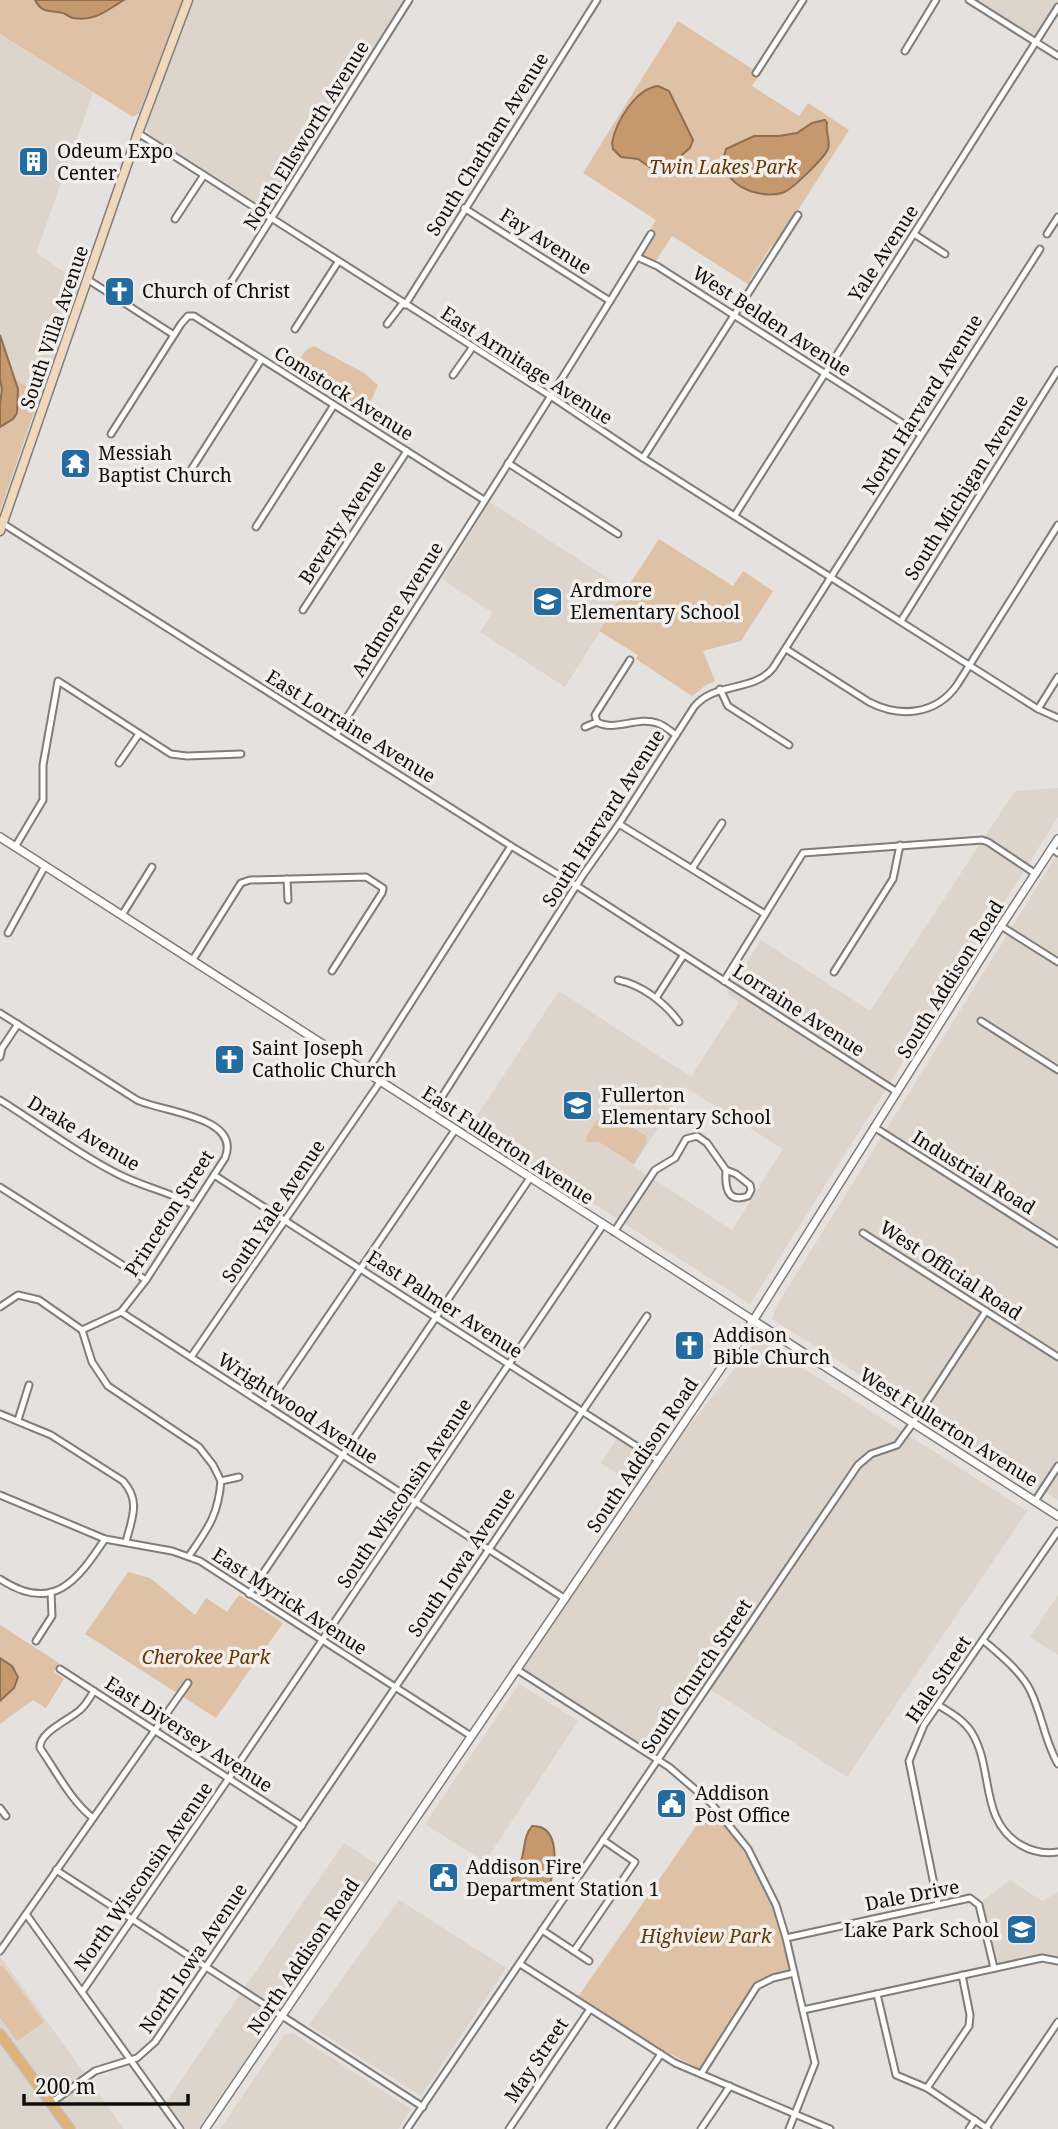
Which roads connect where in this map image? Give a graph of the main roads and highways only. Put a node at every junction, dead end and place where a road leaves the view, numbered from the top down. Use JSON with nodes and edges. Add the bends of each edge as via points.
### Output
{"nodes":[{"id":1,"x":188,"y":0,"type":"edge"},
{"id":2,"x":1,"y":527,"type":"edge"},
{"id":3,"x":0,"y":2034,"type":"edge"},
{"id":4,"x":70,"y":2129,"type":"edge"}],
"edges":[{"from":1,"to":2,"type":"main road","name":"South Villa Avenue"},
{"from":3,"to":4,"type":"main road"}]}
